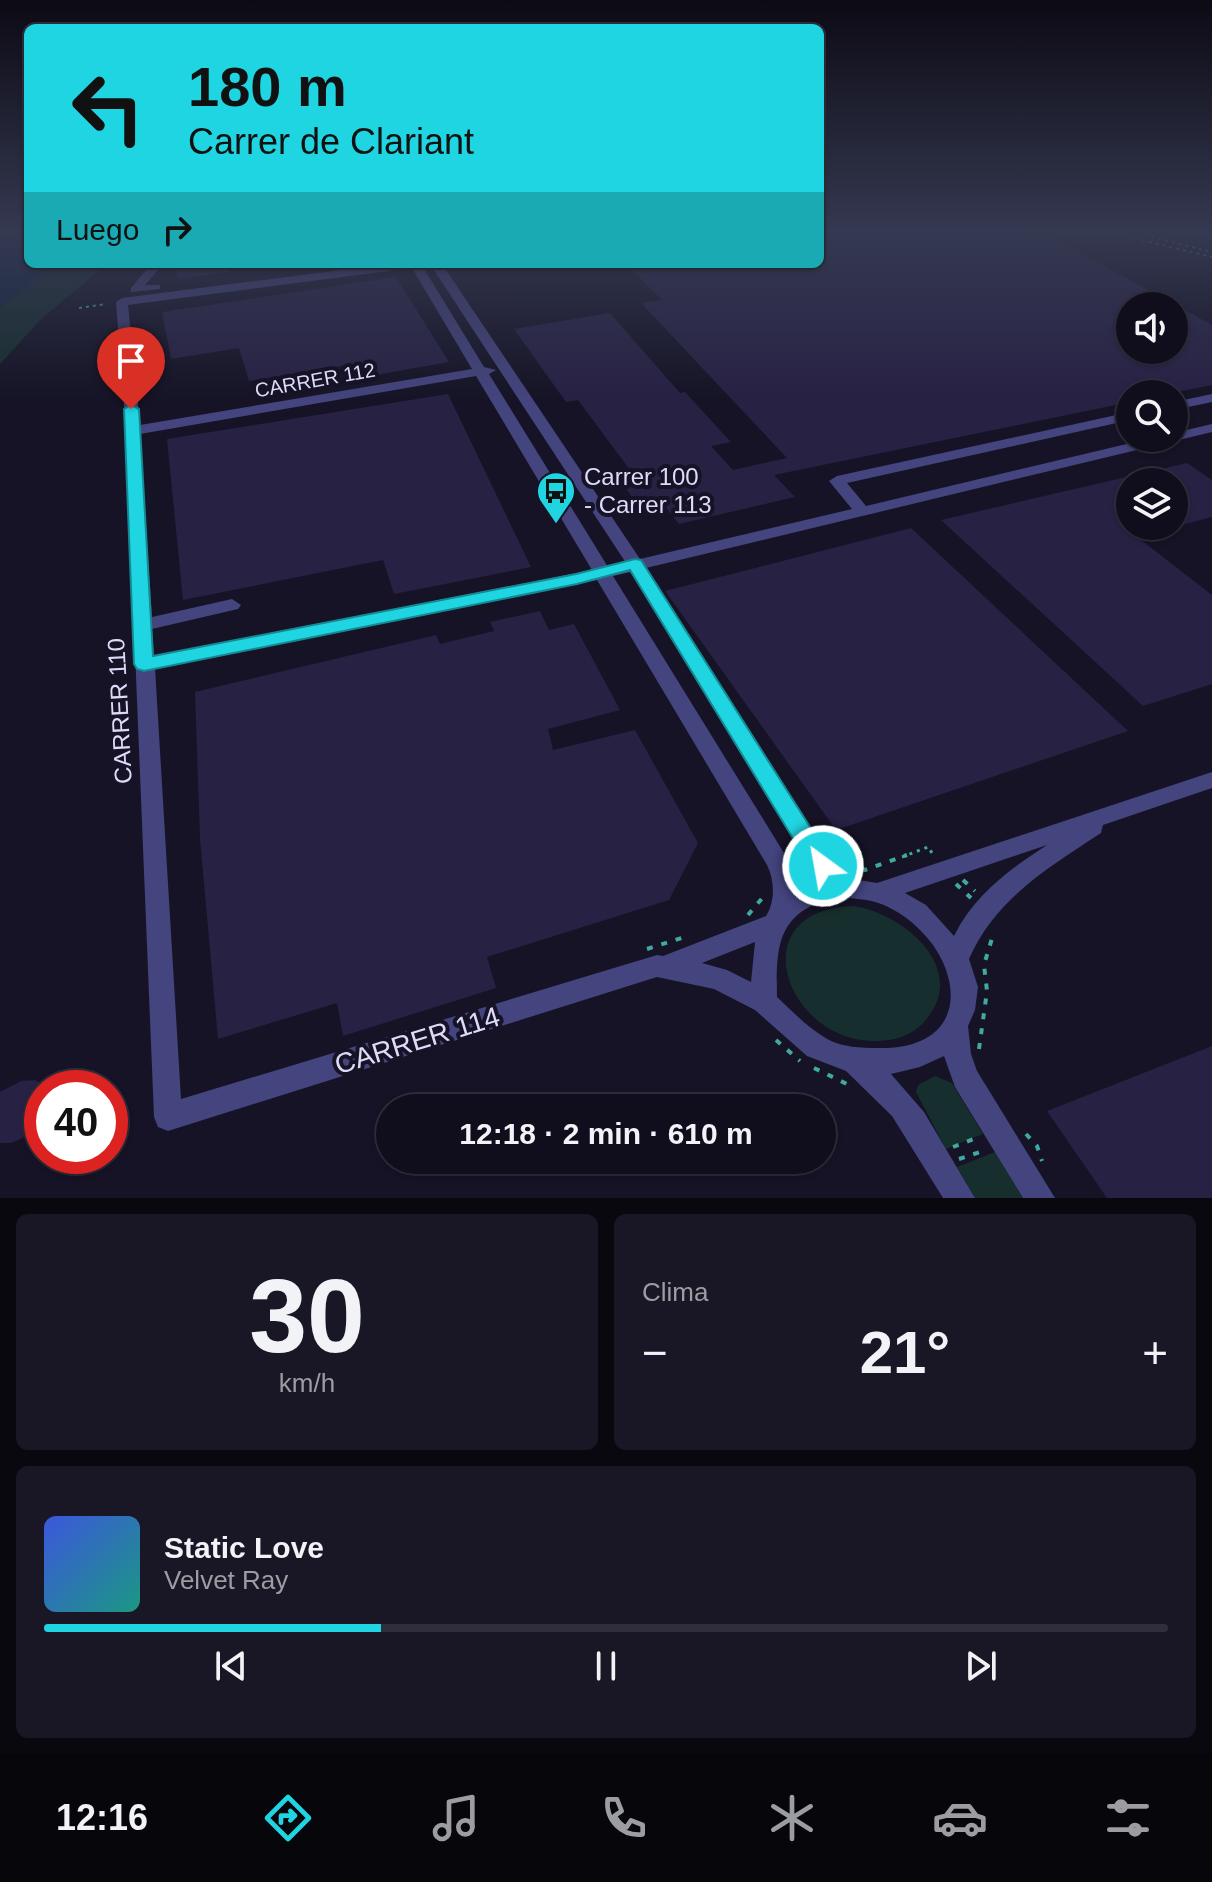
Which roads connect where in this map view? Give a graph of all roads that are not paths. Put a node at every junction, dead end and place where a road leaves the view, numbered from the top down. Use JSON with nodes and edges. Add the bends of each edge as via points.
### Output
{"nodes":[{"id":1,"x":227,"y":288,"type":"edge"},
{"id":2,"x":429,"y":288,"type":"edge"},
{"id":3,"x":451,"y":288,"type":"edge"},
{"id":4,"x":503,"y":368,"type":"junction"},
{"id":5,"x":480,"y":371,"type":"junction"},
{"id":6,"x":1212,"y":398,"type":"edge"},
{"id":7,"x":1188,"y":403,"type":"edge"},
{"id":8,"x":1116,"y":419,"type":"edge"},
{"id":9,"x":1212,"y":428,"type":"edge"},
{"id":10,"x":133,"y":431,"type":"junction"},
{"id":11,"x":1188,"y":434,"type":"edge"},
{"id":12,"x":1116,"y":451,"type":"edge"},
{"id":13,"x":862,"y":511,"type":"junction"},
{"id":14,"x":635,"y":564,"type":"junction"},
{"id":15,"x":601,"y":574,"type":"junction"},
{"id":16,"x":232,"y":605,"type":"dead end"},
{"id":17,"x":142,"y":625,"type":"junction"},
{"id":18,"x":144,"y":664,"type":"junction"},
{"id":19,"x":1212,"y":780,"type":"edge"},
{"id":20,"x":1111,"y":814,"type":"junction"},
{"id":21,"x":849,"y":878,"type":"junction"},
{"id":22,"x":884,"y":890,"type":"junction"},
{"id":23,"x":770,"y":914,"type":"junction"},
{"id":24,"x":956,"y":959,"type":"junction"},
{"id":25,"x":666,"y":966,"type":"junction"},
{"id":26,"x":764,"y":1002,"type":"junction"},
{"id":27,"x":955,"y":1023,"type":"junction"},
{"id":28,"x":852,"y":1059,"type":"junction"},
{"id":29,"x":168,"y":1117,"type":"joint"},
{"id":30,"x":960,"y":1198,"type":"edge"},
{"id":31,"x":1040,"y":1198,"type":"edge"}],
"edges":[{"from":1,"to":10,"type":"street","name":"CARRER 110","via":[[122,302]]},
{"from":2,"to":5,"type":"street"},
{"from":3,"to":4,"type":"street"},
{"from":4,"to":5,"type":"street","name":"CARRER 112"},
{"from":4,"to":14,"type":"street"},
{"from":5,"to":10,"type":"street","name":"CARRER 112"},
{"from":5,"to":15,"type":"street"},
{"from":6,"to":7,"type":"street"},
{"from":8,"to":13,"type":"street","via":[[837,481]]},
{"from":9,"to":11,"type":"street"},
{"from":10,"to":17,"type":"street","name":"CARRER 110"},
{"from":12,"to":13,"type":"street"},
{"from":13,"to":14,"type":"street"},
{"from":14,"to":15,"type":"street"},
{"from":14,"to":21,"type":"street","via":[[823,866]]},
{"from":15,"to":18,"type":"street"},
{"from":15,"to":23,"type":"street","via":[[784,876]]},
{"from":16,"to":17,"type":"street"},
{"from":17,"to":18,"type":"street","name":"CARRER 110"},
{"from":18,"to":29,"type":"street","name":"CARRER 110"},
{"from":19,"to":20,"type":"street"},
{"from":20,"to":22,"type":"street"},
{"from":20,"to":24,"type":"street","via":[[991,903]]},
{"from":21,"to":22,"type":"street"},
{"from":21,"to":23,"type":"street","via":[[808,892]]},
{"from":22,"to":24,"type":"street","via":[[914,908],[939,932]]},
{"from":23,"to":25,"type":"street","name":"CARRER 114"},
{"from":23,"to":26,"type":"street","via":[[763,949]]},
{"from":24,"to":27,"type":"street","via":[[965,992]]},
{"from":25,"to":26,"type":"street","name":"CARRER 114","via":[[718,978]]},
{"from":25,"to":29,"type":"street","name":"CARRER 114"},
{"from":26,"to":28,"type":"street","via":[[803,1039],[828,1054]]},
{"from":27,"to":28,"type":"street","via":[[944,1041],[915,1057],[895,1063]]},
{"from":27,"to":31,"type":"street","via":[[965,1078]]},
{"from":28,"to":30,"type":"street","via":[[883,1082],[911,1115]]}]}
